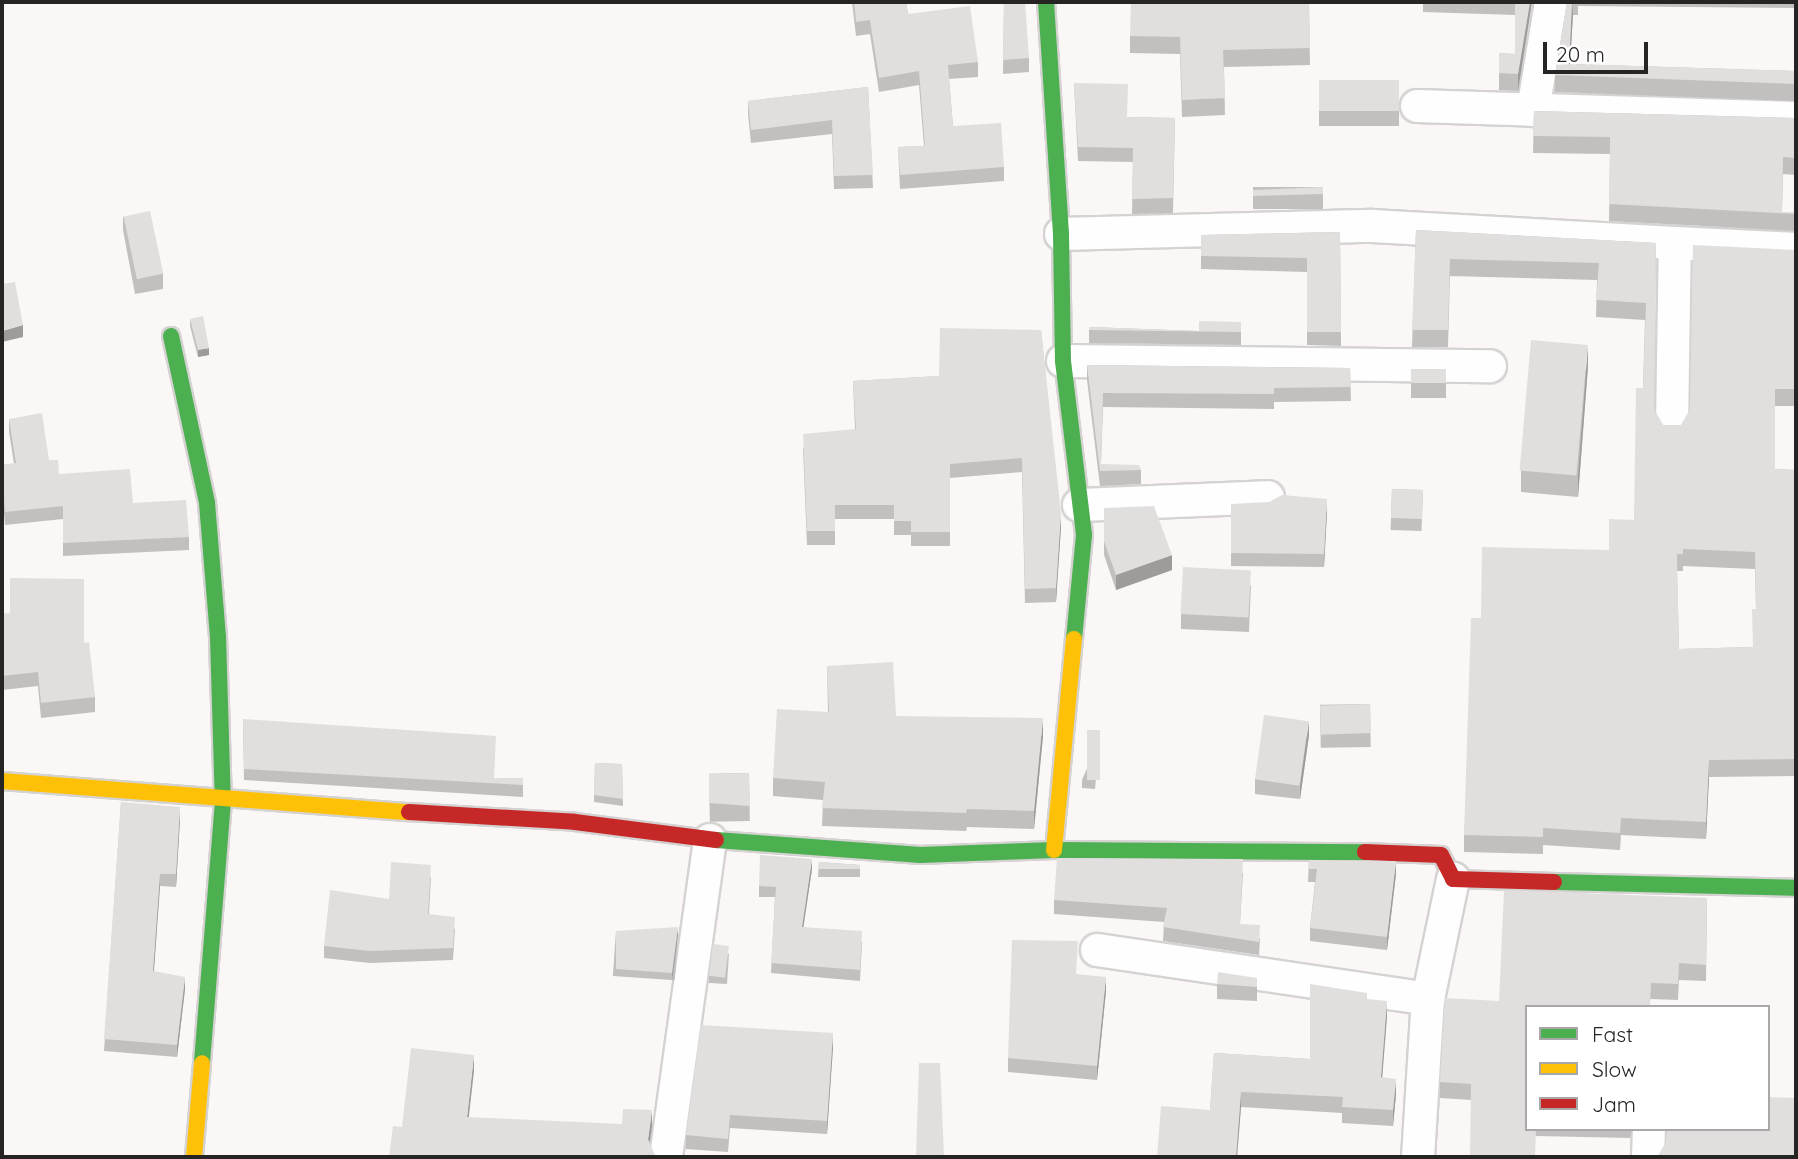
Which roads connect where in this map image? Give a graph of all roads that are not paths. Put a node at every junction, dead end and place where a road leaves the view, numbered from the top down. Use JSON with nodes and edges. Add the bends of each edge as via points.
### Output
{"nodes":[{"id":1,"x":1046,"y":2,"type":"edge"},
{"id":2,"x":1551,"y":2,"type":"edge"},
{"id":3,"x":1417,"y":106,"type":"dead end"},
{"id":4,"x":1533,"y":110,"type":"junction"},
{"id":5,"x":1796,"y":118,"type":"edge"},
{"id":6,"x":1061,"y":234,"type":"junction"},
{"id":7,"x":1675,"y":243,"type":"junction"},
{"id":8,"x":1796,"y":249,"type":"edge"},
{"id":9,"x":171,"y":336,"type":"dead end"},
{"id":10,"x":1063,"y":361,"type":"junction"},
{"id":11,"x":1490,"y":366,"type":"dead end"},
{"id":12,"x":1672,"y":426,"type":"edge"},
{"id":13,"x":1268,"y":497,"type":"dead end"},
{"id":14,"x":1079,"y":505,"type":"junction"},
{"id":15,"x":2,"y":781,"type":"edge"},
{"id":16,"x":223,"y":801,"type":"junction"},
{"id":17,"x":710,"y":840,"type":"junction"},
{"id":18,"x":1054,"y":850,"type":"junction"},
{"id":19,"x":1453,"y":879,"type":"junction"},
{"id":20,"x":1796,"y":888,"type":"edge"},
{"id":21,"x":1097,"y":950,"type":"dead end"},
{"id":22,"x":1428,"y":999,"type":"junction"},
{"id":23,"x":1649,"y":1131,"type":"edge"},
{"id":24,"x":194,"y":1157,"type":"edge"},
{"id":25,"x":666,"y":1157,"type":"edge"},
{"id":26,"x":1418,"y":1157,"type":"edge"},
{"id":27,"x":1648,"y":1157,"type":"edge"}],
"edges":[{"from":1,"to":6,"type":"street"},
{"from":2,"to":4,"type":"street"},
{"from":3,"to":4,"type":"street"},
{"from":4,"to":5,"type":"street"},
{"from":6,"to":7,"type":"street","via":[[1372,226]]},
{"from":6,"to":10,"type":"street"},
{"from":7,"to":8,"type":"street"},
{"from":7,"to":12,"type":"street"},
{"from":9,"to":16,"type":"street","via":[[207,503],[218,637]]},
{"from":10,"to":11,"type":"street"},
{"from":10,"to":14,"type":"street"},
{"from":13,"to":14,"type":"street"},
{"from":14,"to":18,"type":"street","via":[[1084,535]]},
{"from":15,"to":16,"type":"street"},
{"from":16,"to":17,"type":"street","via":[[575,822]]},
{"from":16,"to":24,"type":"street"},
{"from":17,"to":18,"type":"street","via":[[920,855]]},
{"from":17,"to":25,"type":"street"},
{"from":18,"to":19,"type":"street","via":[[1441,855]]},
{"from":19,"to":20,"type":"street"},
{"from":19,"to":22,"type":"street"},
{"from":21,"to":22,"type":"street"},
{"from":22,"to":26,"type":"street"},
{"from":23,"to":27,"type":"street"}]}
